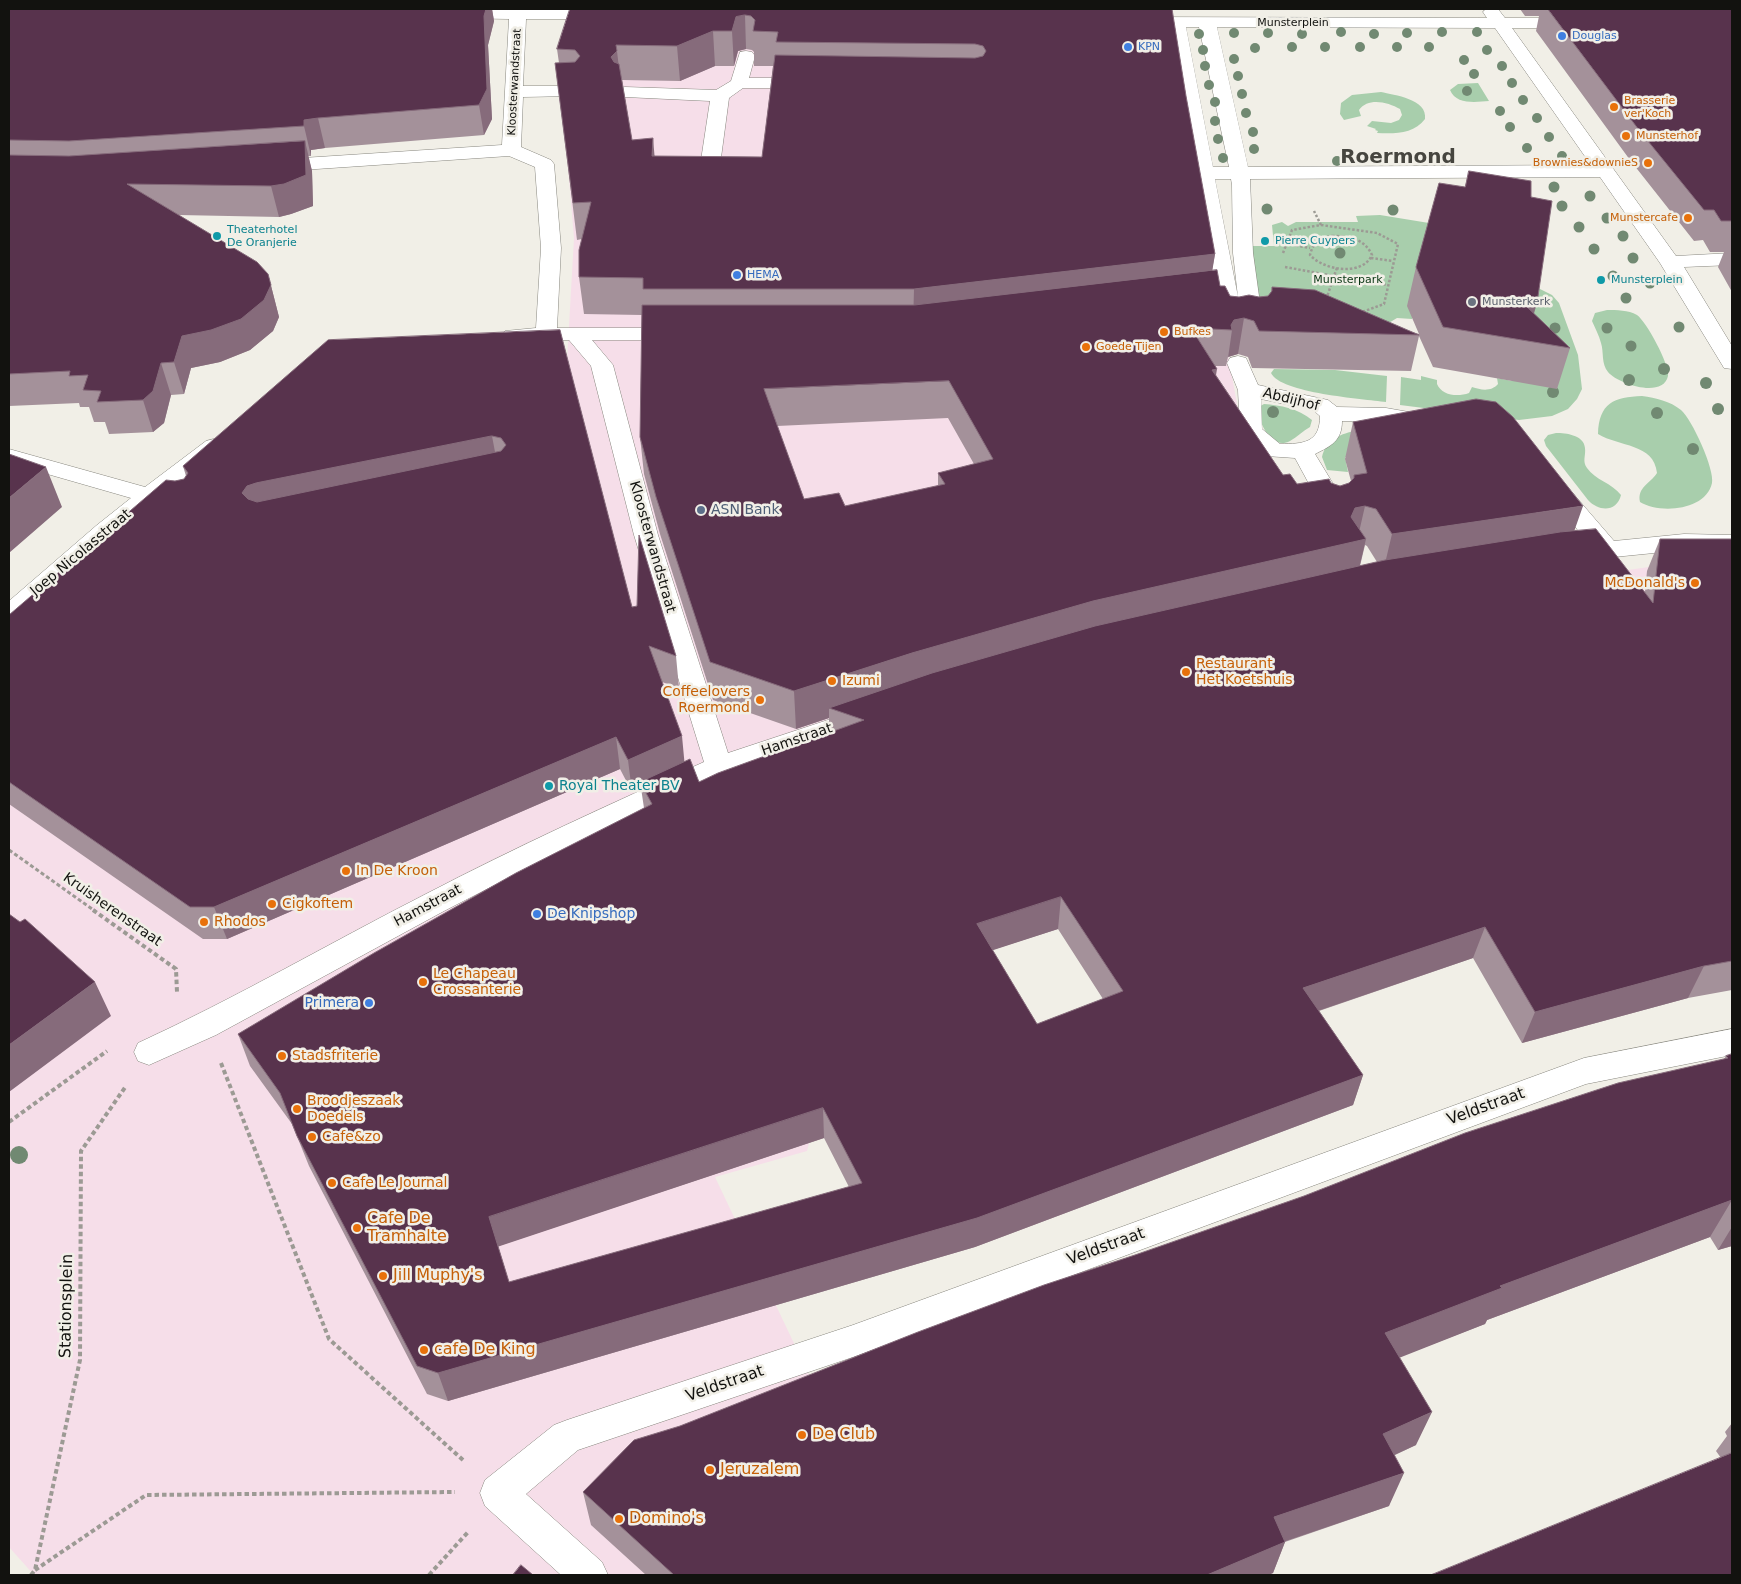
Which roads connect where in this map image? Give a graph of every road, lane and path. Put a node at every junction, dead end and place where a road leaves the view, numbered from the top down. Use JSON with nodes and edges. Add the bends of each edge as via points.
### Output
{"nodes":[{"id":1,"x":518,"y":12,"type":"edge"},
{"id":2,"x":444,"y":13,"type":"edge"},
{"id":3,"x":625,"y":14,"type":"edge"},
{"id":4,"x":1495,"y":16,"type":"edge"},
{"id":5,"x":1118,"y":22,"type":"edge"},
{"id":6,"x":1176,"y":23,"type":"junction"},
{"id":7,"x":1207,"y":23,"type":"junction"},
{"id":8,"x":1597,"y":23,"type":"edge"},
{"id":9,"x":746,"y":56,"type":"edge"},
{"id":10,"x":739,"y":82,"type":"junction"},
{"id":11,"x":826,"y":83,"type":"edge"},
{"id":12,"x":573,"y":91,"type":"edge"},
{"id":13,"x":514,"y":92,"type":"junction"},
{"id":14,"x":625,"y":92,"type":"edge"},
{"id":15,"x":720,"y":96,"type":"junction"},
{"id":16,"x":511,"y":150,"type":"junction"},
{"id":17,"x":253,"y":167,"type":"edge"},
{"id":18,"x":1606,"y":171,"type":"junction"},
{"id":19,"x":1206,"y":173,"type":"junction"},
{"id":20,"x":708,"y":180,"type":"edge"},
{"id":21,"x":1314,"y":211,"type":"dead end"},
{"id":22,"x":1321,"y":225,"type":"junction"},
{"id":23,"x":1349,"y":229,"type":"junction"},
{"id":24,"x":1347,"y":237,"type":"junction"},
{"id":25,"x":1287,"y":244,"type":"junction"},
{"id":26,"x":1310,"y":248,"type":"junction"},
{"id":27,"x":1371,"y":258,"type":"junction"},
{"id":28,"x":1732,"y":259,"type":"edge"},
{"id":29,"x":1280,"y":260,"type":"dead end"},
{"id":30,"x":1393,"y":261,"type":"junction"},
{"id":31,"x":1670,"y":262,"type":"junction"},
{"id":32,"x":1278,"y":266,"type":"dead end"},
{"id":33,"x":1338,"y":268,"type":"junction"},
{"id":34,"x":1334,"y":276,"type":"junction"},
{"id":35,"x":1388,"y":285,"type":"junction"},
{"id":36,"x":1208,"y":298,"type":"edge"},
{"id":37,"x":1238,"y":298,"type":"junction"},
{"id":38,"x":1327,"y":298,"type":"edge"},
{"id":39,"x":1356,"y":311,"type":"edge"},
{"id":40,"x":1243,"y":326,"type":"edge"},
{"id":41,"x":546,"y":334,"type":"junction"},
{"id":42,"x":705,"y":334,"type":"edge"},
{"id":43,"x":576,"y":335,"type":"junction"},
{"id":44,"x":498,"y":337,"type":"edge"},
{"id":45,"x":1238,"y":363,"type":"dead end"},
{"id":46,"x":1732,"y":363,"type":"edge"},
{"id":47,"x":1249,"y":390,"type":"junction"},
{"id":48,"x":1331,"y":414,"type":"junction"},
{"id":49,"x":1441,"y":424,"type":"edge"},
{"id":50,"x":234,"y":430,"type":"edge"},
{"id":51,"x":1302,"y":451,"type":"junction"},
{"id":52,"x":9,"y":456,"type":"edge"},
{"id":53,"x":1544,"y":475,"type":"edge"},
{"id":54,"x":150,"y":496,"type":"junction"},
{"id":55,"x":186,"y":505,"type":"edge"},
{"id":56,"x":1332,"y":514,"type":"edge"},
{"id":57,"x":1732,"y":543,"type":"edge"},
{"id":58,"x":1608,"y":550,"type":"junction"},
{"id":59,"x":1549,"y":555,"type":"edge"},
{"id":60,"x":9,"y":615,"type":"edge"},
{"id":61,"x":885,"y":710,"type":"edge"},
{"id":62,"x":719,"y":766,"type":"junction"},
{"id":63,"x":9,"y":850,"type":"edge"},
{"id":64,"x":178,"y":994,"type":"dead end"},
{"id":65,"x":205,"y":1026,"type":"junction"},
{"id":66,"x":1732,"y":1042,"type":"edge"},
{"id":67,"x":110,"y":1049,"type":"dead end"},
{"id":68,"x":149,"y":1052,"type":"joint"},
{"id":69,"x":9,"y":1122,"type":"edge"},
{"id":70,"x":498,"y":1493,"type":"junction"},
{"id":71,"x":35,"y":1570,"type":"junction"},
{"id":72,"x":31,"y":1575,"type":"edge"},
{"id":73,"x":430,"y":1575,"type":"edge"},
{"id":74,"x":589,"y":1575,"type":"edge"}],
"edges":[{"from":1,"to":2,"type":"street"},
{"from":1,"to":3,"type":"street"},
{"from":1,"to":13,"type":"street","name":"Kloosterwandstraat"},
{"from":4,"to":7,"type":"street","name":"Munsterplein"},
{"from":4,"to":8,"type":"street","name":"Munsterplein"},
{"from":4,"to":18,"type":"street"},
{"from":5,"to":6,"type":"street","name":"Munsterplein"},
{"from":6,"to":7,"type":"street","name":"Munsterplein"},
{"from":6,"to":19,"type":"street"},
{"from":7,"to":37,"type":"street","via":[[1242,185],[1243,253]]},
{"from":9,"to":10,"type":"street"},
{"from":10,"to":11,"type":"street"},
{"from":10,"to":15,"type":"street"},
{"from":12,"to":13,"type":"street"},
{"from":13,"to":16,"type":"street","name":"Kloosterwandstraat"},
{"from":14,"to":15,"type":"street"},
{"from":15,"to":20,"type":"street"},
{"from":16,"to":17,"type":"street"},
{"from":16,"to":41,"type":"street","via":[[544,164],[551,248]]},
{"from":18,"to":19,"type":"street"},
{"from":18,"to":31,"type":"street"},
{"from":19,"to":37,"type":"street"},
{"from":21,"to":22,"type":"path"},
{"from":22,"to":23,"type":"path"},
{"from":22,"to":25,"type":"path","via":[[1292,230]]},
{"from":23,"to":24,"type":"path"},
{"from":23,"to":30,"type":"path","via":[[1378,233],[1398,244]]},
{"from":24,"to":26,"type":"path","via":[[1318,238]]},
{"from":24,"to":27,"type":"path","via":[[1368,246]]},
{"from":25,"to":26,"type":"path"},
{"from":25,"to":29,"type":"path"},
{"from":26,"to":33,"type":"path","via":[[1310,255],[1317,263]]},
{"from":27,"to":30,"type":"path"},
{"from":27,"to":33,"type":"path","via":[[1363,267],[1351,270]]},
{"from":28,"to":31,"type":"street"},
{"from":30,"to":35,"type":"path"},
{"from":31,"to":46,"type":"street"},
{"from":32,"to":34,"type":"path"},
{"from":33,"to":34,"type":"path"},
{"from":34,"to":35,"type":"path"},
{"from":34,"to":38,"type":"path"},
{"from":35,"to":39,"type":"path","via":[[1384,304],[1364,312]]},
{"from":36,"to":37,"type":"street"},
{"from":37,"to":40,"type":"street"},
{"from":41,"to":43,"type":"street"},
{"from":41,"to":44,"type":"street"},
{"from":42,"to":43,"type":"street"},
{"from":43,"to":62,"type":"street","name":"Kloosterwandstraat","via":[[602,365],[646,535]]},
{"from":45,"to":47,"type":"street","name":"Abdijhof"},
{"from":47,"to":48,"type":"street","name":"Abdijhof","via":[[1320,405]]},
{"from":47,"to":51,"type":"street","name":"Abdijhof","via":[[1251,431],[1274,451]]},
{"from":48,"to":49,"type":"street","name":"Abdijhof","via":[[1386,415]]},
{"from":48,"to":51,"type":"street","name":"Abdijhof","via":[[1331,428],[1326,439]]},
{"from":50,"to":54,"type":"street","name":"Joep Nicolasstraat"},
{"from":51,"to":56,"type":"street","via":[[1320,482]]},
{"from":52,"to":54,"type":"street"},
{"from":53,"to":58,"type":"street"},
{"from":54,"to":55,"type":"street"},
{"from":54,"to":60,"type":"street","name":"Joep Nicolasstraat","via":[[105,530]]},
{"from":57,"to":58,"type":"street","via":[[1684,542]]},
{"from":58,"to":59,"type":"street"},
{"from":61,"to":62,"type":"street","name":"Hamstraat"},
{"from":62,"to":65,"type":"street","name":"Hamstraat","via":[[564,837]]},
{"from":63,"to":64,"type":"path","name":"Kruisherenstraat","via":[[176,969]]},
{"from":65,"to":68,"type":"street","name":"Hamstraat"},
{"from":65,"to":70,"type":"path","via":[[329,1339]]},
{"from":66,"to":70,"type":"street","name":"Veldstraat","via":[[1584,1072],[853,1341],[567,1437]]},
{"from":67,"to":69,"type":"path"},
{"from":68,"to":71,"type":"path","name":"Stationsplein","via":[[81,1150],[80,1360]]},
{"from":70,"to":71,"type":"path","via":[[146,1495]]},
{"from":70,"to":73,"type":"path","via":[[490,1507]]},
{"from":70,"to":74,"type":"street"},
{"from":71,"to":72,"type":"path","name":"Stationsplein"}]}
